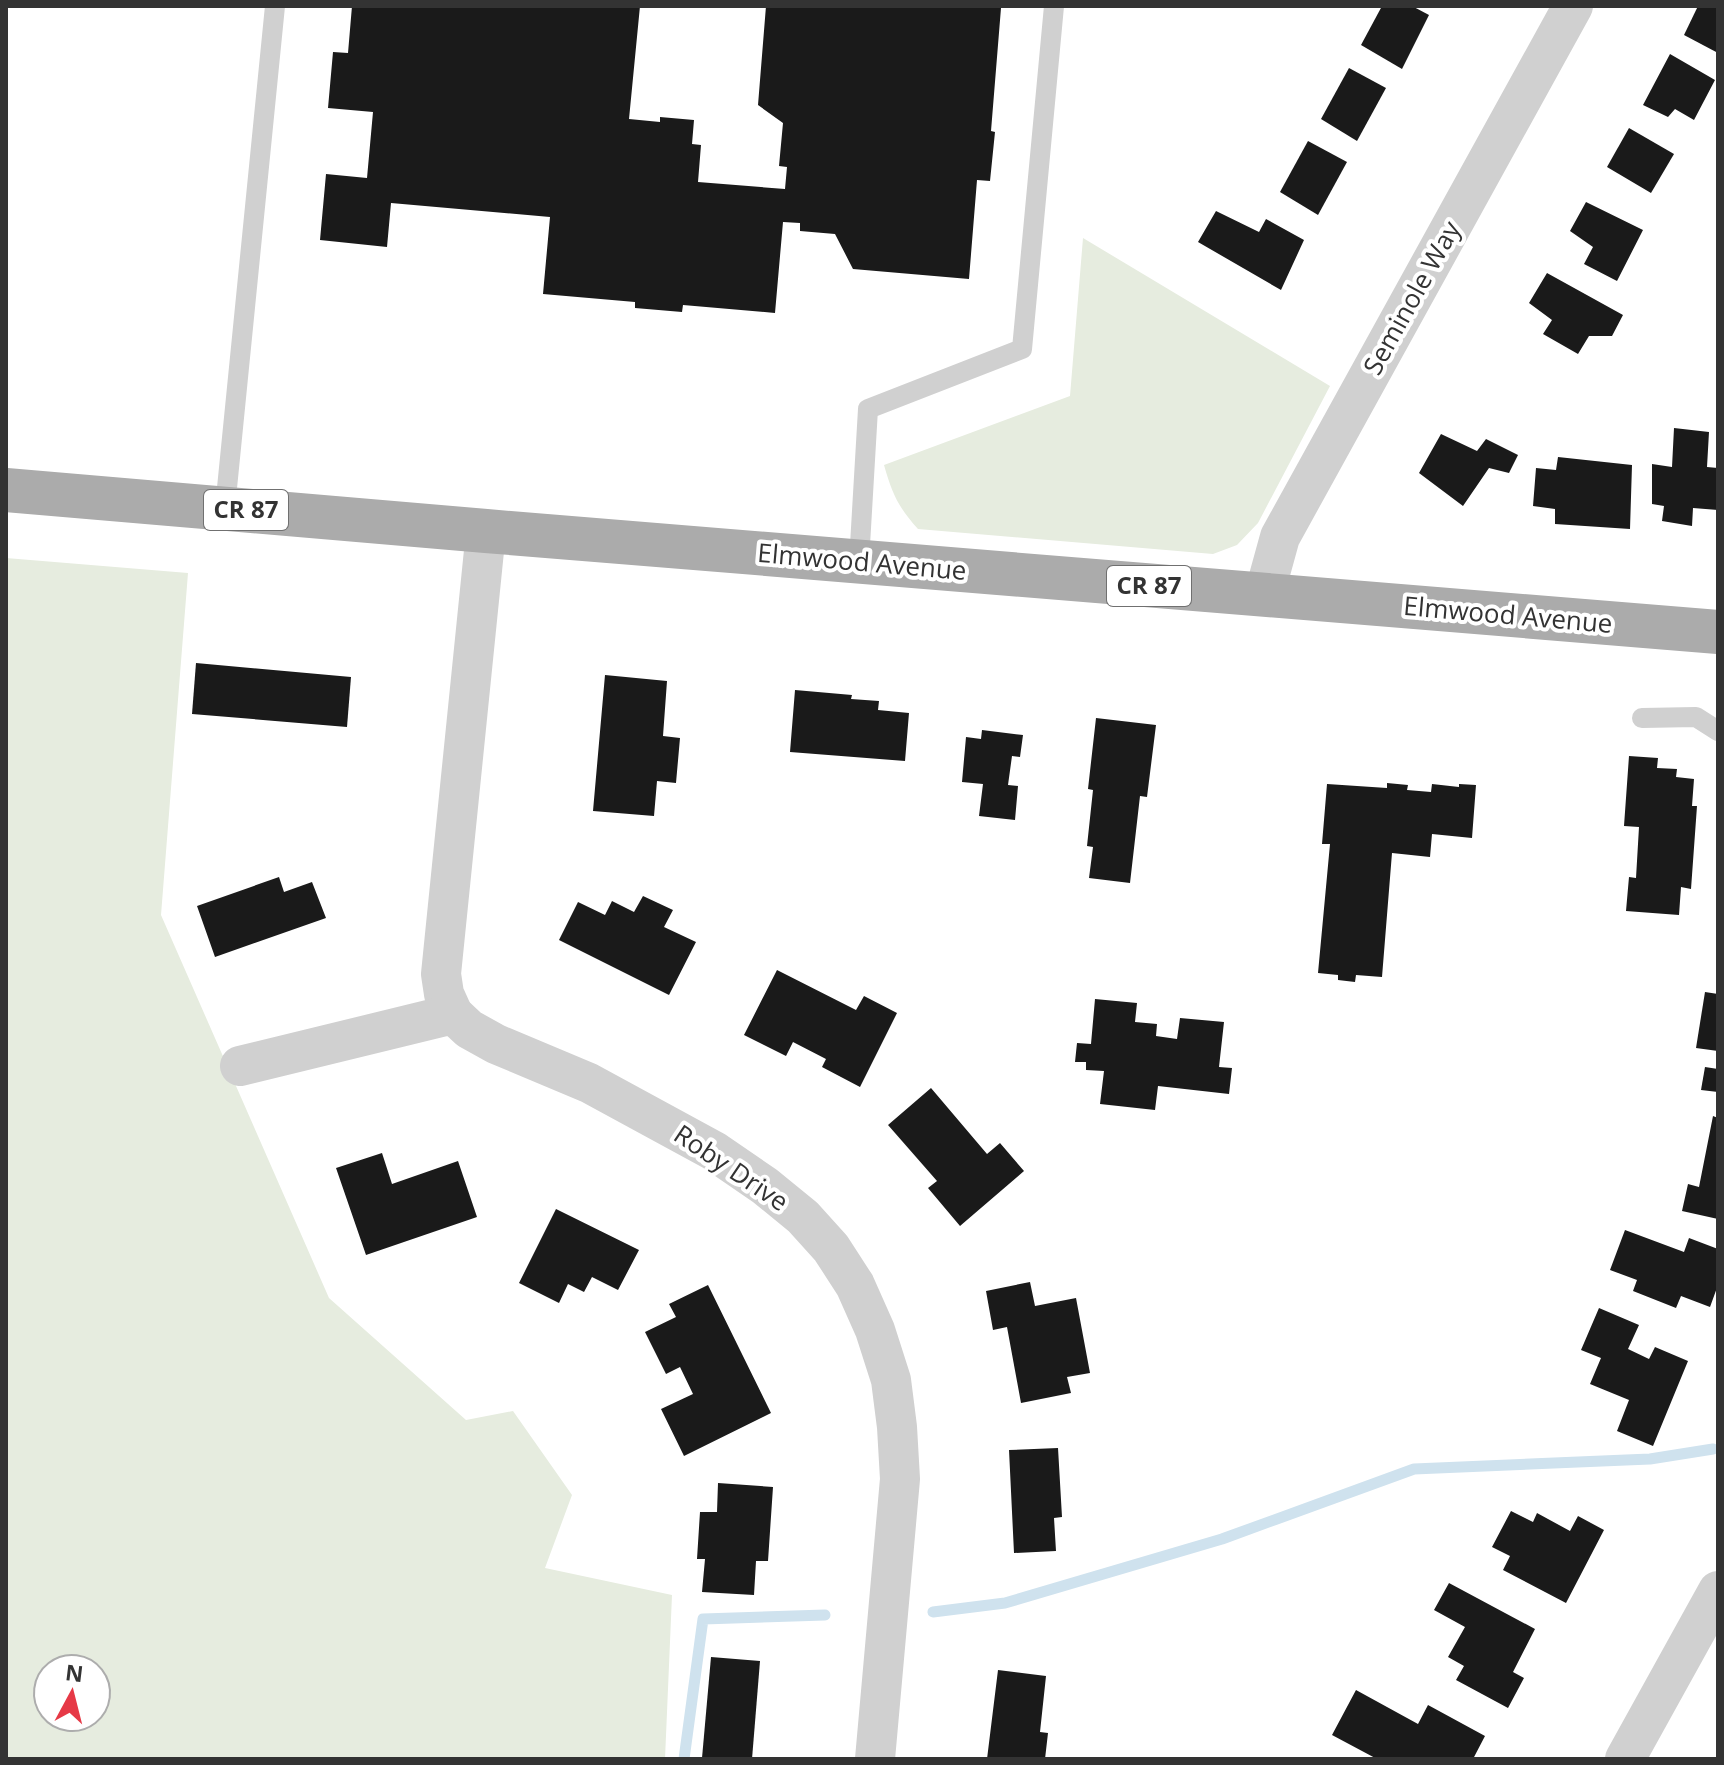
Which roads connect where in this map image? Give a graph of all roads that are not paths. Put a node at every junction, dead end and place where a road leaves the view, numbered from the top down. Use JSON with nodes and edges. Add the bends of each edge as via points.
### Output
{"nodes":[{"id":1,"x":275,"y":6,"type":"edge"},
{"id":2,"x":1054,"y":6,"type":"edge"},
{"id":3,"x":1573,"y":6,"type":"edge"},
{"id":4,"x":6,"y":490,"type":"edge"},
{"id":5,"x":225,"y":508,"type":"junction"},
{"id":6,"x":486,"y":531,"type":"junction"},
{"id":7,"x":859,"y":562,"type":"junction"},
{"id":8,"x":1264,"y":595,"type":"junction"},
{"id":9,"x":1718,"y":632,"type":"edge"},
{"id":10,"x":1642,"y":718,"type":"dead end"},
{"id":11,"x":1718,"y":731,"type":"edge"},
{"id":12,"x":453,"y":1014,"type":"junction"},
{"id":13,"x":240,"y":1066,"type":"dead end"},
{"id":14,"x":1718,"y":1591,"type":"edge"},
{"id":15,"x":875,"y":1759,"type":"edge"},
{"id":16,"x":1625,"y":1759,"type":"edge"}],
"edges":[{"from":1,"to":5,"type":"lane"},
{"from":2,"to":7,"type":"lane","via":[[1022,349],[868,409]]},
{"from":3,"to":8,"type":"street","name":"Seminole Way","via":[[1280,537]]},
{"from":4,"to":5,"type":"main road","name":"Elmwood Avenue","number":"CR 87"},
{"from":5,"to":6,"type":"main road","name":"Elmwood Avenue","number":"CR 87"},
{"from":6,"to":7,"type":"main road","name":"Elmwood Avenue","number":"CR 87"},
{"from":6,"to":12,"type":"street","via":[[441,974]]},
{"from":7,"to":8,"type":"main road","name":"Elmwood Avenue","number":"CR 87"},
{"from":8,"to":9,"type":"main road","name":"Elmwood Avenue","number":"CR 87"},
{"from":10,"to":11,"type":"lane","via":[[1696,717]]},
{"from":12,"to":13,"type":"street"},
{"from":12,"to":15,"type":"street","name":"Roby Drive","via":[[496,1044],[602,1089],[740,1168],[803,1217],[855,1285],[891,1380],[900,1479]]},
{"from":14,"to":16,"type":"street"}]}
